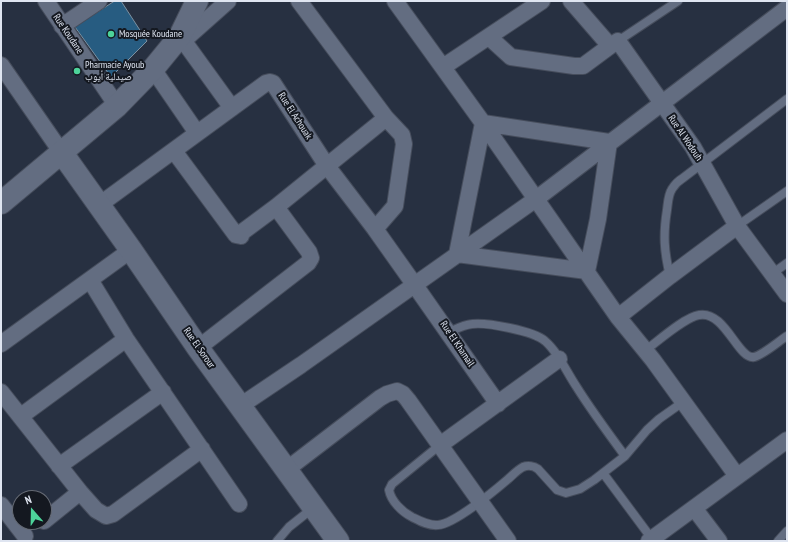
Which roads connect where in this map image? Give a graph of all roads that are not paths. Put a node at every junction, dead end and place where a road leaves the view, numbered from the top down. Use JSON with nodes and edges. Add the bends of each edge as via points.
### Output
{"nodes":[{"id":1,"x":46,"y":1,"type":"edge"},
{"id":2,"x":99,"y":1,"type":"edge"},
{"id":3,"x":197,"y":1,"type":"edge"},
{"id":4,"x":228,"y":1,"type":"edge"},
{"id":5,"x":299,"y":1,"type":"edge"},
{"id":6,"x":395,"y":1,"type":"edge"},
{"id":7,"x":542,"y":1,"type":"edge"},
{"id":8,"x":571,"y":1,"type":"edge"},
{"id":9,"x":678,"y":1,"type":"edge"},
{"id":10,"x":787,"y":8,"type":"edge"},
{"id":11,"x":62,"y":26,"type":"junction"},
{"id":12,"x":489,"y":36,"type":"junction"},
{"id":13,"x":181,"y":38,"type":"junction"},
{"id":14,"x":614,"y":43,"type":"junction"},
{"id":15,"x":1,"y":65,"type":"edge"},
{"id":16,"x":443,"y":67,"type":"junction"},
{"id":17,"x":153,"y":69,"type":"junction"},
{"id":18,"x":787,"y":99,"type":"edge"},
{"id":19,"x":662,"y":103,"type":"junction"},
{"id":20,"x":117,"y":106,"type":"junction"},
{"id":21,"x":232,"y":108,"type":"junction"},
{"id":22,"x":386,"y":118,"type":"junction"},
{"id":23,"x":484,"y":123,"type":"junction"},
{"id":24,"x":197,"y":133,"type":"junction"},
{"id":25,"x":609,"y":142,"type":"junction"},
{"id":26,"x":174,"y":151,"type":"junction"},
{"id":27,"x":62,"y":153,"type":"junction"},
{"id":28,"x":702,"y":163,"type":"junction"},
{"id":29,"x":327,"y":166,"type":"junction"},
{"id":30,"x":787,"y":191,"type":"edge"},
{"id":31,"x":536,"y":199,"type":"junction"},
{"id":32,"x":1,"y":204,"type":"edge"},
{"id":33,"x":100,"y":205,"type":"junction"},
{"id":34,"x":276,"y":207,"type":"junction"},
{"id":35,"x":737,"y":226,"type":"junction"},
{"id":36,"x":376,"y":229,"type":"junction"},
{"id":37,"x":131,"y":250,"type":"junction"},
{"id":38,"x":458,"y":254,"type":"junction"},
{"id":39,"x":787,"y":263,"type":"edge"},
{"id":40,"x":587,"y":271,"type":"junction"},
{"id":41,"x":772,"y":273,"type":"junction"},
{"id":42,"x":670,"y":276,"type":"junction"},
{"id":43,"x":90,"y":280,"type":"junction"},
{"id":44,"x":414,"y":284,"type":"junction"},
{"id":45,"x":787,"y":294,"type":"edge"},
{"id":46,"x":618,"y":316,"type":"junction"},
{"id":47,"x":449,"y":332,"type":"junction"},
{"id":48,"x":787,"y":336,"type":"edge"},
{"id":49,"x":126,"y":339,"type":"junction"},
{"id":50,"x":1,"y":344,"type":"edge"},
{"id":51,"x":198,"y":348,"type":"junction"},
{"id":52,"x":646,"y":350,"type":"junction"},
{"id":53,"x":559,"y":359,"type":"junction"},
{"id":54,"x":1,"y":392,"type":"edge"},
{"id":55,"x":163,"y":392,"type":"junction"},
{"id":56,"x":683,"y":402,"type":"junction"},
{"id":57,"x":498,"y":404,"type":"junction"},
{"id":58,"x":240,"y":406,"type":"junction"},
{"id":59,"x":21,"y":416,"type":"junction"},
{"id":60,"x":787,"y":440,"type":"edge"},
{"id":61,"x":440,"y":445,"type":"junction"},
{"id":62,"x":202,"y":449,"type":"junction"},
{"id":63,"x":625,"y":456,"type":"junction"},
{"id":64,"x":59,"y":466,"type":"junction"},
{"id":65,"x":286,"y":470,"type":"junction"},
{"id":66,"x":604,"y":473,"type":"junction"},
{"id":67,"x":737,"y":476,"type":"junction"},
{"id":68,"x":80,"y":492,"type":"junction"},
{"id":69,"x":480,"y":501,"type":"junction"},
{"id":70,"x":239,"y":504,"type":"dead end"},
{"id":71,"x":1,"y":505,"type":"edge"},
{"id":72,"x":314,"y":508,"type":"junction"},
{"id":73,"x":694,"y":508,"type":"junction"},
{"id":74,"x":52,"y":514,"type":"edge"},
{"id":75,"x":32,"y":530,"type":"edge"},
{"id":76,"x":787,"y":531,"type":"edge"},
{"id":77,"x":22,"y":539,"type":"edge"},
{"id":78,"x":650,"y":540,"type":"edge"},
{"id":79,"x":277,"y":541,"type":"edge"},
{"id":80,"x":338,"y":541,"type":"edge"},
{"id":81,"x":508,"y":541,"type":"edge"},
{"id":82,"x":719,"y":541,"type":"edge"},
{"id":83,"x":778,"y":541,"type":"edge"}],
"edges":[{"from":1,"to":11,"type":"street","name":"Rue Koudane"},
{"from":2,"to":11,"type":"street"},
{"from":3,"to":13,"type":"street"},
{"from":4,"to":13,"type":"street"},
{"from":5,"to":22,"type":"street"},
{"from":6,"to":16,"type":"street"},
{"from":7,"to":12,"type":"street"},
{"from":8,"to":14,"type":"street","name":"Rue Al Wodouh"},
{"from":9,"to":14,"type":"lane"},
{"from":10,"to":19,"type":"street"},
{"from":11,"to":20,"type":"street","name":"Rue Koudane"},
{"from":12,"to":14,"type":"street","via":[[511,57],[574,66],[583,66]]},
{"from":12,"to":16,"type":"street"},
{"from":13,"to":17,"type":"street"},
{"from":13,"to":21,"type":"street"},
{"from":14,"to":19,"type":"street","name":"Rue Al Wodouh"},
{"from":15,"to":27,"type":"street"},
{"from":16,"to":23,"type":"street"},
{"from":17,"to":20,"type":"street"},
{"from":17,"to":24,"type":"street"},
{"from":18,"to":28,"type":"lane"},
{"from":19,"to":25,"type":"street"},
{"from":19,"to":28,"type":"street","name":"Rue Al Wodouh"},
{"from":20,"to":27,"type":"street"},
{"from":21,"to":24,"type":"street","name":"Rue El Achouak"},
{"from":21,"to":29,"type":"street","name":"Rue El Achouak","via":[[266,83],[273,83]]},
{"from":22,"to":29,"type":"street"},
{"from":22,"to":36,"type":"street","via":[[402,135],[404,144],[395,206]]},
{"from":23,"to":25,"type":"street"},
{"from":23,"to":31,"type":"street"},
{"from":23,"to":38,"type":"street"},
{"from":24,"to":26,"type":"street","name":"Rue El Achouak"},
{"from":25,"to":31,"type":"street"},
{"from":25,"to":40,"type":"street","via":[[598,219]]},
{"from":26,"to":33,"type":"street","name":"Rue El Achouak"},
{"from":26,"to":34,"type":"street","via":[[236,235],[241,236],[241,233]]},
{"from":27,"to":32,"type":"street"},
{"from":27,"to":33,"type":"street","name":"Rue El Sorour"},
{"from":28,"to":35,"type":"street","name":"Rue Al Wodouh"},
{"from":28,"to":42,"type":"lane","via":[[675,184],[668,196],[664,232],[665,257]]},
{"from":29,"to":34,"type":"street"},
{"from":29,"to":36,"type":"street","name":"Rue El Achouak"},
{"from":30,"to":35,"type":"lane"},
{"from":31,"to":38,"type":"street"},
{"from":31,"to":40,"type":"street"},
{"from":33,"to":37,"type":"street","name":"Rue El Sorour"},
{"from":34,"to":51,"type":"street","via":[[311,258],[308,263]]},
{"from":35,"to":41,"type":"street","name":"Rue Al Wodouh"},
{"from":35,"to":42,"type":"street"},
{"from":36,"to":44,"type":"street","name":"Rue El Achouak"},
{"from":37,"to":43,"type":"street"},
{"from":37,"to":51,"type":"street","name":"Rue El Sorour"},
{"from":38,"to":40,"type":"street"},
{"from":38,"to":44,"type":"street"},
{"from":39,"to":41,"type":"lane"},
{"from":40,"to":46,"type":"street"},
{"from":41,"to":45,"type":"street","name":"Rue Al Wodouh"},
{"from":42,"to":46,"type":"street"},
{"from":43,"to":49,"type":"street"},
{"from":43,"to":50,"type":"street"},
{"from":44,"to":47,"type":"street","name":"Rue El Khamail"},
{"from":44,"to":58,"type":"street"},
{"from":46,"to":52,"type":"street"},
{"from":47,"to":53,"type":"lane","via":[[462,326],[478,324],[526,332],[544,340]]},
{"from":47,"to":57,"type":"street","name":"Rue El Khamail"},
{"from":48,"to":52,"type":"lane","via":[[762,353],[747,356],[719,322],[704,314],[689,319]]},
{"from":49,"to":55,"type":"street"},
{"from":49,"to":59,"type":"street"},
{"from":51,"to":58,"type":"street","name":"Rue El Sorour"},
{"from":52,"to":56,"type":"street"},
{"from":53,"to":57,"type":"street"},
{"from":53,"to":63,"type":"lane"},
{"from":54,"to":59,"type":"street"},
{"from":55,"to":62,"type":"street"},
{"from":55,"to":64,"type":"street"},
{"from":56,"to":63,"type":"lane","via":[[655,423]]},
{"from":56,"to":67,"type":"street"},
{"from":57,"to":61,"type":"street"},
{"from":58,"to":65,"type":"street","name":"Rue El Sorour"},
{"from":59,"to":64,"type":"street"},
{"from":60,"to":67,"type":"street"},
{"from":61,"to":65,"type":"street","via":[[403,394],[398,391],[380,398]]},
{"from":61,"to":69,"type":"street"},
{"from":61,"to":69,"type":"lane","via":[[392,484],[390,496],[408,515],[424,523],[437,525],[454,520]]},
{"from":62,"to":68,"type":"street","via":[[109,516],[101,515]]},
{"from":62,"to":70,"type":"street"},
{"from":63,"to":66,"type":"lane"},
{"from":64,"to":68,"type":"street"},
{"from":65,"to":72,"type":"street","name":"Rue El Sorour"},
{"from":66,"to":69,"type":"lane","via":[[580,489],[566,493],[557,490],[534,466],[523,467]]},
{"from":66,"to":78,"type":"lane"},
{"from":67,"to":73,"type":"street"},
{"from":68,"to":74,"type":"street"},
{"from":69,"to":81,"type":"street"},
{"from":71,"to":77,"type":"street"},
{"from":72,"to":79,"type":"lane","via":[[289,527]]},
{"from":72,"to":80,"type":"street","name":"Rue El Sorour"},
{"from":73,"to":78,"type":"street"},
{"from":73,"to":82,"type":"street"},
{"from":75,"to":77,"type":"street"},
{"from":76,"to":83,"type":"lane"}]}
